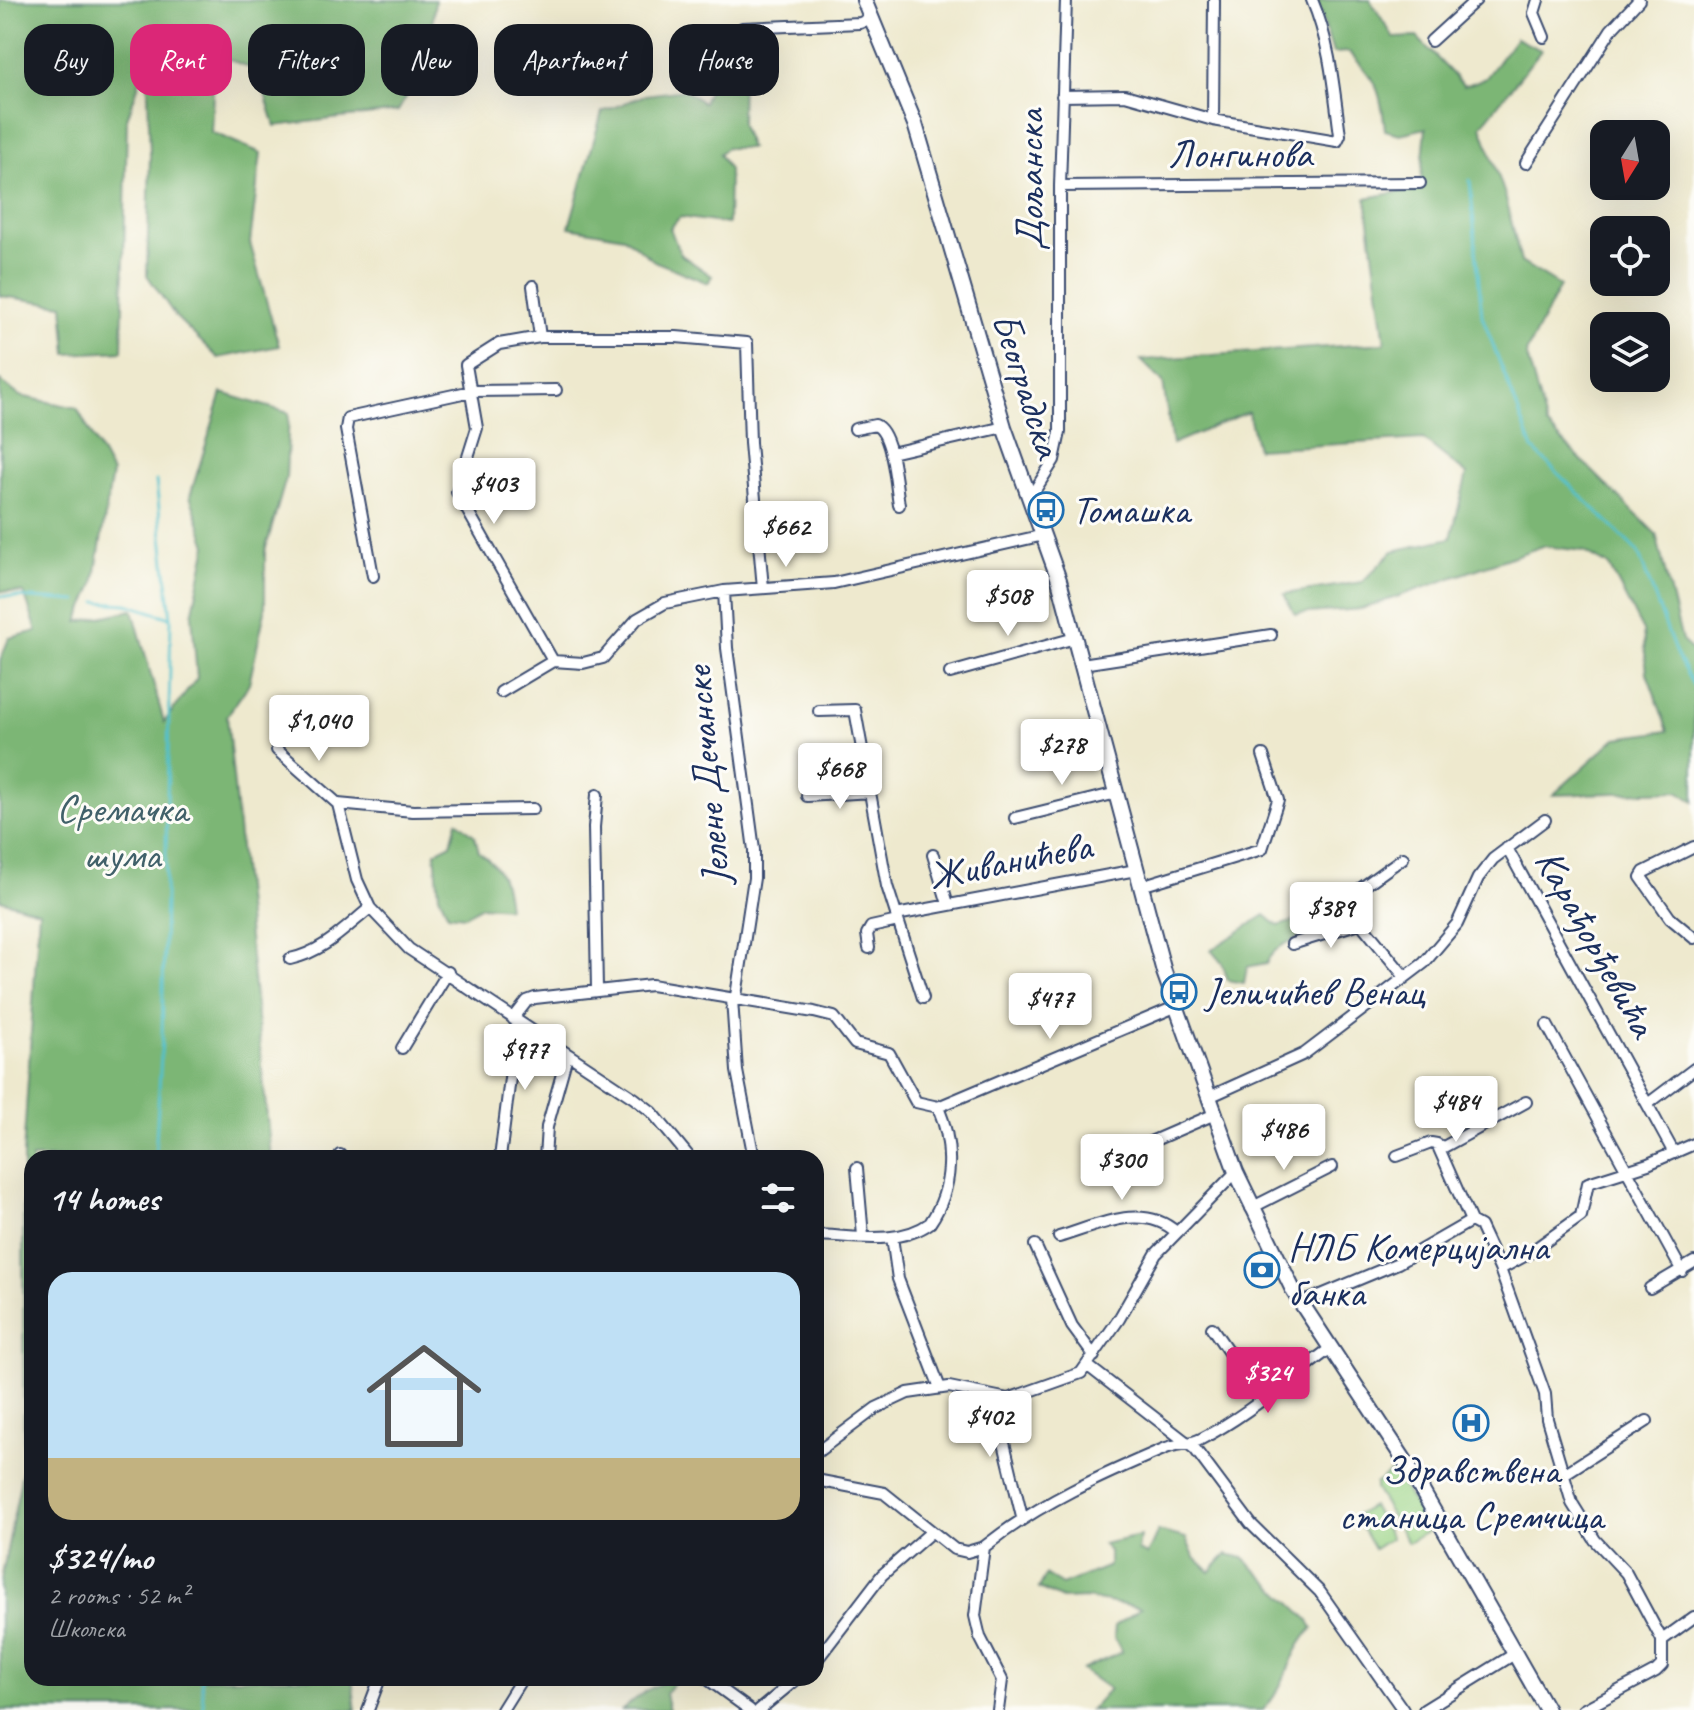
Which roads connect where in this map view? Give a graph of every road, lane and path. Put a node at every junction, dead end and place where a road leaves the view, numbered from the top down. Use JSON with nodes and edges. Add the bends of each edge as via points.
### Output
{"nodes":[{"id":1,"x":864,"y":0,"type":"edge"},
{"id":2,"x":1066,"y":0,"type":"edge"},
{"id":3,"x":1214,"y":0,"type":"edge"},
{"id":4,"x":1312,"y":0,"type":"edge"},
{"id":5,"x":1476,"y":0,"type":"edge"},
{"id":6,"x":1538,"y":0,"type":"edge"},
{"id":7,"x":1639,"y":0,"type":"edge"},
{"id":8,"x":871,"y":18,"type":"junction"},
{"id":9,"x":779,"y":26,"type":"edge"},
{"id":10,"x":1544,"y":37,"type":"dead end"},
{"id":11,"x":1431,"y":41,"type":"dead end"},
{"id":12,"x":1062,"y":96,"type":"junction"},
{"id":13,"x":1213,"y":120,"type":"junction"},
{"id":14,"x":1526,"y":163,"type":"dead end"},
{"id":15,"x":1420,"y":183,"type":"dead end"},
{"id":16,"x":1060,"y":186,"type":"junction"},
{"id":17,"x":533,"y":286,"type":"dead end"},
{"id":18,"x":540,"y":337,"type":"junction"},
{"id":19,"x":556,"y":390,"type":"dead end"},
{"id":20,"x":472,"y":391,"type":"junction"},
{"id":21,"x":1004,"y":427,"type":"junction"},
{"id":22,"x":855,"y":429,"type":"dead end"},
{"id":23,"x":891,"y":453,"type":"junction"},
{"id":24,"x":1030,"y":498,"type":"junction"},
{"id":25,"x":899,"y":505,"type":"dead end"},
{"id":26,"x":1044,"y":535,"type":"junction"},
{"id":27,"x":373,"y":576,"type":"dead end"},
{"id":28,"x":763,"y":588,"type":"junction"},
{"id":29,"x":724,"y":591,"type":"junction"},
{"id":30,"x":1271,"y":635,"type":"dead end"},
{"id":31,"x":1075,"y":638,"type":"junction"},
{"id":32,"x":553,"y":661,"type":"junction"},
{"id":33,"x":1082,"y":664,"type":"junction"},
{"id":34,"x":950,"y":673,"type":"dead end"},
{"id":35,"x":501,"y":692,"type":"dead end"},
{"id":36,"x":819,"y":711,"type":"dead end"},
{"id":37,"x":277,"y":750,"type":"dead end"},
{"id":38,"x":1263,"y":755,"type":"dead end"},
{"id":39,"x":871,"y":792,"type":"junction"},
{"id":40,"x":1117,"y":793,"type":"junction"},
{"id":41,"x":597,"y":795,"type":"dead end"},
{"id":42,"x":807,"y":796,"type":"dead end"},
{"id":43,"x":338,"y":804,"type":"junction"},
{"id":44,"x":533,"y":809,"type":"dead end"},
{"id":45,"x":1015,"y":818,"type":"dead end"},
{"id":46,"x":1545,"y":820,"type":"dead end"},
{"id":47,"x":1694,"y":847,"type":"edge"},
{"id":48,"x":1507,"y":848,"type":"junction"},
{"id":49,"x":933,"y":855,"type":"dead end"},
{"id":50,"x":1403,"y":858,"type":"dead end"},
{"id":51,"x":1136,"y":870,"type":"junction"},
{"id":52,"x":1141,"y":886,"type":"junction"},
{"id":53,"x":948,"y":904,"type":"junction"},
{"id":54,"x":370,"y":908,"type":"junction"},
{"id":55,"x":897,"y":918,"type":"junction"},
{"id":56,"x":1360,"y":923,"type":"junction"},
{"id":57,"x":1694,"y":938,"type":"edge"},
{"id":58,"x":1292,"y":944,"type":"dead end"},
{"id":59,"x":869,"y":948,"type":"dead end"},
{"id":60,"x":290,"y":959,"type":"dead end"},
{"id":61,"x":448,"y":972,"type":"junction"},
{"id":62,"x":1405,"y":977,"type":"junction"},
{"id":63,"x":597,"y":989,"type":"junction"},
{"id":64,"x":923,"y":998,"type":"dead end"},
{"id":65,"x":732,"y":999,"type":"junction"},
{"id":66,"x":1175,"y":1007,"type":"junction"},
{"id":67,"x":515,"y":1021,"type":"junction"},
{"id":68,"x":1547,"y":1025,"type":"dead end"},
{"id":69,"x":402,"y":1048,"type":"dead end"},
{"id":70,"x":567,"y":1056,"type":"junction"},
{"id":71,"x":1694,"y":1069,"type":"edge"},
{"id":72,"x":1209,"y":1097,"type":"junction"},
{"id":73,"x":1526,"y":1102,"type":"dead end"},
{"id":74,"x":1649,"y":1103,"type":"junction"},
{"id":75,"x":938,"y":1107,"type":"junction"},
{"id":76,"x":1215,"y":1114,"type":"junction"},
{"id":77,"x":1694,"y":1144,"type":"edge"},
{"id":78,"x":1440,"y":1149,"type":"junction"},
{"id":79,"x":501,"y":1150,"type":"edge"},
{"id":80,"x":546,"y":1150,"type":"edge"},
{"id":81,"x":683,"y":1150,"type":"edge"},
{"id":82,"x":752,"y":1150,"type":"edge"},
{"id":83,"x":1674,"y":1153,"type":"junction"},
{"id":84,"x":1397,"y":1156,"type":"dead end"},
{"id":85,"x":1111,"y":1159,"type":"dead end"},
{"id":86,"x":1332,"y":1167,"type":"dead end"},
{"id":87,"x":857,"y":1168,"type":"dead end"},
{"id":88,"x":1626,"y":1170,"type":"junction"},
{"id":89,"x":1236,"y":1172,"type":"junction"},
{"id":90,"x":1251,"y":1208,"type":"junction"},
{"id":91,"x":1471,"y":1221,"type":"junction"},
{"id":92,"x":1176,"y":1232,"type":"junction"},
{"id":93,"x":824,"y":1235,"type":"edge"},
{"id":94,"x":863,"y":1236,"type":"junction"},
{"id":95,"x":892,"y":1237,"type":"junction"},
{"id":96,"x":1059,"y":1237,"type":"dead end"},
{"id":97,"x":1035,"y":1245,"type":"dead end"},
{"id":98,"x":1694,"y":1262,"type":"edge"},
{"id":99,"x":1500,"y":1269,"type":"junction"},
{"id":100,"x":1682,"y":1271,"type":"junction"},
{"id":101,"x":1650,"y":1288,"type":"dead end"},
{"id":102,"x":1302,"y":1303,"type":"junction"},
{"id":103,"x":1212,"y":1328,"type":"dead end"},
{"id":104,"x":1331,"y":1348,"type":"junction"},
{"id":105,"x":1091,"y":1361,"type":"junction"},
{"id":106,"x":940,"y":1388,"type":"junction"},
{"id":107,"x":997,"y":1399,"type":"junction"},
{"id":108,"x":1261,"y":1399,"type":"junction"},
{"id":109,"x":1647,"y":1421,"type":"dead end"},
{"id":110,"x":1188,"y":1444,"type":"junction"},
{"id":111,"x":824,"y":1447,"type":"edge"},
{"id":112,"x":1564,"y":1474,"type":"junction"},
{"id":113,"x":824,"y":1482,"type":"edge"},
{"id":114,"x":1022,"y":1517,"type":"junction"},
{"id":115,"x":930,"y":1533,"type":"junction"},
{"id":116,"x":984,"y":1547,"type":"junction"},
{"id":117,"x":1694,"y":1617,"type":"edge"},
{"id":118,"x":1662,"y":1640,"type":"junction"},
{"id":119,"x":824,"y":1651,"type":"edge"},
{"id":120,"x":1516,"y":1653,"type":"junction"},
{"id":121,"x":377,"y":1686,"type":"edge"},
{"id":122,"x":517,"y":1686,"type":"edge"},
{"id":123,"x":717,"y":1686,"type":"edge"},
{"id":124,"x":788,"y":1686,"type":"edge"},
{"id":125,"x":368,"y":1710,"type":"edge"},
{"id":126,"x":502,"y":1710,"type":"edge"},
{"id":127,"x":750,"y":1710,"type":"edge"},
{"id":128,"x":759,"y":1710,"type":"edge"},
{"id":129,"x":998,"y":1710,"type":"edge"},
{"id":130,"x":1403,"y":1710,"type":"edge"},
{"id":131,"x":1424,"y":1710,"type":"edge"},
{"id":132,"x":1547,"y":1710,"type":"edge"},
{"id":133,"x":1583,"y":1710,"type":"edge"}],
"edges":[{"from":1,"to":8,"type":"main road","name":"Београдска"},
{"from":2,"to":12,"type":"street","name":"Дољанска"},
{"from":3,"to":13,"type":"street"},
{"from":4,"to":13,"type":"street","via":[[1322,24],[1340,135],[1333,142]]},
{"from":5,"to":11,"type":"street"},
{"from":6,"to":10,"type":"street","via":[[1534,13]]},
{"from":7,"to":14,"type":"street","via":[[1611,30]]},
{"from":8,"to":9,"type":"street"},
{"from":8,"to":21,"type":"main road","name":"Београдска","via":[[915,124]]},
{"from":12,"to":13,"type":"street","via":[[1125,95]]},
{"from":12,"to":16,"type":"street","name":"Дољанска"},
{"from":15,"to":16,"type":"street","name":"Лонгинова"},
{"from":16,"to":24,"type":"street","name":"Дољанска","via":[[1060,432],[1054,460]]},
{"from":17,"to":18,"type":"street"},
{"from":18,"to":20,"type":"street","via":[[499,344],[466,365]]},
{"from":18,"to":28,"type":"street","via":[[744,341]]},
{"from":19,"to":20,"type":"street"},
{"from":20,"to":27,"type":"street","via":[[348,418]]},
{"from":20,"to":32,"type":"street","via":[[477,428],[459,499]]},
{"from":21,"to":23,"type":"street"},
{"from":21,"to":24,"type":"main road","name":"Београдска"},
{"from":22,"to":23,"type":"street","via":[[880,426]]},
{"from":23,"to":25,"type":"street"},
{"from":24,"to":26,"type":"main road","name":"Београдска"},
{"from":26,"to":28,"type":"street","via":[[834,583]]},
{"from":26,"to":31,"type":"main road","name":"Београдска"},
{"from":28,"to":29,"type":"street"},
{"from":29,"to":32,"type":"street","via":[[655,608],[637,619],[603,658]]},
{"from":29,"to":65,"type":"street","name":"Јелене Дечанске","via":[[754,850],[749,919]]},
{"from":30,"to":33,"type":"street"},
{"from":31,"to":33,"type":"main road","name":"Београдска"},
{"from":31,"to":34,"type":"street"},
{"from":32,"to":35,"type":"street"},
{"from":33,"to":40,"type":"main road","name":"Београдска"},
{"from":36,"to":39,"type":"street","name":"Живанићева","via":[[855,710]]},
{"from":37,"to":43,"type":"street"},
{"from":38,"to":52,"type":"street","via":[[1278,800],[1262,849]]},
{"from":39,"to":42,"type":"street"},
{"from":39,"to":55,"type":"street","name":"Живанићева"},
{"from":40,"to":45,"type":"street"},
{"from":40,"to":51,"type":"main road","name":"Београдска"},
{"from":41,"to":63,"type":"street"},
{"from":43,"to":44,"type":"street","via":[[413,811]]},
{"from":43,"to":54,"type":"street","via":[[357,880]]},
{"from":46,"to":48,"type":"street"},
{"from":47,"to":57,"type":"street","via":[[1641,877],[1670,918]]},
{"from":48,"to":62,"type":"street","via":[[1478,878],[1444,944]]},
{"from":48,"to":74,"type":"street","name":"Карађорђевића"},
{"from":49,"to":53,"type":"street"},
{"from":50,"to":56,"type":"street","via":[[1346,899]]},
{"from":51,"to":52,"type":"main road","name":"Београдска"},
{"from":51,"to":53,"type":"street","name":"Живанићева"},
{"from":52,"to":66,"type":"main road","name":"Београдска"},
{"from":53,"to":55,"type":"street","name":"Живанићева"},
{"from":54,"to":60,"type":"street","via":[[311,955]]},
{"from":54,"to":61,"type":"street","via":[[409,949]]},
{"from":55,"to":59,"type":"street","via":[[871,927]]},
{"from":55,"to":64,"type":"street","name":"Живанићева"},
{"from":56,"to":58,"type":"street"},
{"from":56,"to":62,"type":"street"},
{"from":61,"to":67,"type":"street"},
{"from":61,"to":69,"type":"street"},
{"from":62,"to":72,"type":"street","via":[[1304,1054]]},
{"from":63,"to":65,"type":"street","via":[[668,986]]},
{"from":63,"to":67,"type":"street","via":[[527,1001]]},
{"from":65,"to":75,"type":"street","via":[[834,1017],[855,1044],[889,1053],[916,1102]]},
{"from":65,"to":82,"type":"street","via":[[737,1071]]},
{"from":66,"to":72,"type":"main road","name":"Београдска"},
{"from":66,"to":75,"type":"street"},
{"from":67,"to":70,"type":"street"},
{"from":67,"to":79,"type":"street"},
{"from":68,"to":88,"type":"street"},
{"from":70,"to":80,"type":"street"},
{"from":70,"to":81,"type":"street","via":[[652,1112]]},
{"from":71,"to":74,"type":"street"},
{"from":72,"to":76,"type":"main road","name":"Београдска"},
{"from":73,"to":78,"type":"street"},
{"from":74,"to":83,"type":"street","name":"Карађорђевића"},
{"from":75,"to":95,"type":"street","via":[[951,1157],[937,1210],[922,1229]]},
{"from":76,"to":85,"type":"street"},
{"from":76,"to":89,"type":"main road","name":"Београдска"},
{"from":77,"to":83,"type":"street"},
{"from":78,"to":84,"type":"street","via":[[1433,1142]]},
{"from":78,"to":91,"type":"street"},
{"from":83,"to":88,"type":"street"},
{"from":86,"to":90,"type":"street"},
{"from":87,"to":94,"type":"street"},
{"from":88,"to":99,"type":"street","via":[[1588,1183],[1581,1216]]},
{"from":88,"to":100,"type":"street"},
{"from":89,"to":90,"type":"main road","name":"Београдска"},
{"from":89,"to":92,"type":"street"},
{"from":90,"to":102,"type":"main road","name":"Београдска"},
{"from":91,"to":99,"type":"street","via":[[1480,1226]]},
{"from":91,"to":102,"type":"street","via":[[1398,1263]]},
{"from":92,"to":96,"type":"street","via":[[1163,1221],[1141,1217]]},
{"from":92,"to":105,"type":"street","via":[[1148,1263]]},
{"from":93,"to":94,"type":"street"},
{"from":94,"to":95,"type":"street"},
{"from":95,"to":106,"type":"street","via":[[898,1279]]},
{"from":97,"to":105,"type":"street"},
{"from":98,"to":100,"type":"street"},
{"from":99,"to":112,"type":"street","via":[[1545,1394]]},
{"from":100,"to":101,"type":"street"},
{"from":102,"to":104,"type":"main road","name":"Београдска"},
{"from":103,"to":108,"type":"street"},
{"from":104,"to":108,"type":"street"},
{"from":104,"to":120,"type":"main road","name":"Београдска","via":[[1405,1461]]},
{"from":105,"to":107,"type":"street","via":[[1074,1376],[1019,1397]]},
{"from":105,"to":110,"type":"street"},
{"from":106,"to":107,"type":"street"},
{"from":106,"to":111,"type":"street","via":[[894,1398]]},
{"from":107,"to":114,"type":"street"},
{"from":108,"to":110,"type":"street"},
{"from":109,"to":112,"type":"street"},
{"from":110,"to":114,"type":"street","via":[[1169,1447]]},
{"from":110,"to":130,"type":"street","via":[[1251,1524],[1320,1592]]},
{"from":112,"to":118,"type":"street","via":[[1579,1518],[1626,1573]]},
{"from":113,"to":115,"type":"street","via":[[884,1493]]},
{"from":114,"to":116,"type":"street"},
{"from":115,"to":116,"type":"street","via":[[962,1552]]},
{"from":115,"to":119,"type":"street","via":[[882,1575]]},
{"from":116,"to":129,"type":"street","via":[[975,1616],[1002,1680]]},
{"from":117,"to":118,"type":"street"},
{"from":118,"to":133,"type":"street","via":[[1662,1665],[1656,1671]]},
{"from":120,"to":131,"type":"street"},
{"from":120,"to":132,"type":"main road","name":"Београдска"},
{"from":121,"to":125,"type":"street"},
{"from":122,"to":126,"type":"street"},
{"from":123,"to":127,"type":"street"},
{"from":124,"to":128,"type":"street"}]}
